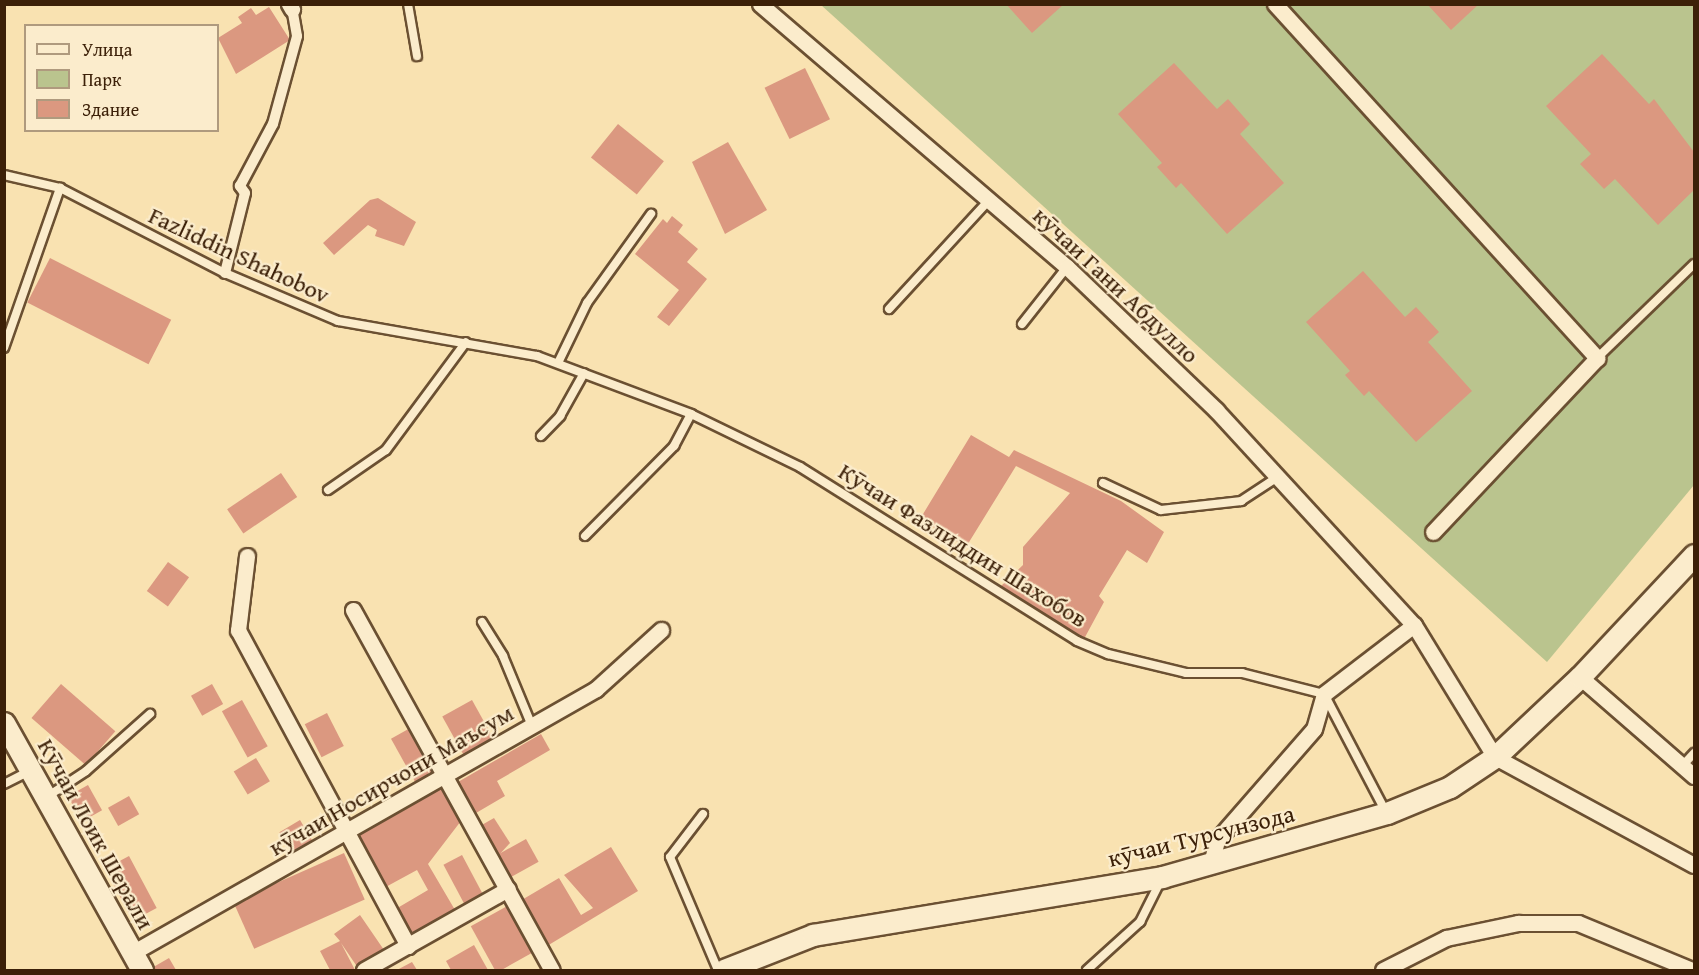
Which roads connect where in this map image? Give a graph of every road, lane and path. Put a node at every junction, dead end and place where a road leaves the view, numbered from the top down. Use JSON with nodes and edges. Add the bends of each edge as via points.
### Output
{"nodes":[{"id":1,"x":408,"y":4,"type":"edge"},
{"id":2,"x":760,"y":4,"type":"edge"},
{"id":3,"x":1275,"y":4,"type":"edge"},
{"id":4,"x":291,"y":7,"type":"edge"},
{"id":5,"x":417,"y":56,"type":"dead end"},
{"id":6,"x":4,"y":175,"type":"edge"},
{"id":7,"x":60,"y":188,"type":"junction"},
{"id":8,"x":990,"y":200,"type":"junction"},
{"id":9,"x":651,"y":214,"type":"dead end"},
{"id":10,"x":1695,"y":264,"type":"edge"},
{"id":11,"x":1067,"y":267,"type":"junction"},
{"id":12,"x":225,"y":273,"type":"junction"},
{"id":13,"x":889,"y":309,"type":"dead end"},
{"id":14,"x":1022,"y":324,"type":"dead end"},
{"id":15,"x":466,"y":342,"type":"junction"},
{"id":16,"x":4,"y":348,"type":"edge"},
{"id":17,"x":1597,"y":358,"type":"junction"},
{"id":18,"x":558,"y":363,"type":"junction"},
{"id":19,"x":584,"y":373,"type":"junction"},
{"id":20,"x":691,"y":414,"type":"junction"},
{"id":21,"x":541,"y":436,"type":"dead end"},
{"id":22,"x":1280,"y":476,"type":"junction"},
{"id":23,"x":1103,"y":483,"type":"dead end"},
{"id":24,"x":328,"y":490,"type":"dead end"},
{"id":25,"x":1433,"y":532,"type":"dead end"},
{"id":26,"x":585,"y":536,"type":"dead end"},
{"id":27,"x":1695,"y":555,"type":"edge"},
{"id":28,"x":247,"y":556,"type":"dead end"},
{"id":29,"x":353,"y":610,"type":"dead end"},
{"id":30,"x":482,"y":622,"type":"dead end"},
{"id":31,"x":1414,"y":625,"type":"junction"},
{"id":32,"x":661,"y":630,"type":"dead end"},
{"id":33,"x":1580,"y":677,"type":"junction"},
{"id":34,"x":1324,"y":694,"type":"junction"},
{"id":35,"x":150,"y":714,"type":"dead end"},
{"id":36,"x":4,"y":723,"type":"edge"},
{"id":37,"x":532,"y":726,"type":"junction"},
{"id":38,"x":1695,"y":753,"type":"edge"},
{"id":39,"x":1495,"y":757,"type":"junction"},
{"id":40,"x":1682,"y":766,"type":"junction"},
{"id":41,"x":31,"y":770,"type":"junction"},
{"id":42,"x":446,"y":776,"type":"junction"},
{"id":43,"x":1695,"y":777,"type":"edge"},
{"id":44,"x":4,"y":784,"type":"edge"},
{"id":45,"x":46,"y":797,"type":"junction"},
{"id":46,"x":1387,"y":813,"type":"junction"},
{"id":47,"x":703,"y":814,"type":"dead end"},
{"id":48,"x":346,"y":832,"type":"junction"},
{"id":49,"x":1211,"y":863,"type":"junction"},
{"id":50,"x":1695,"y":865,"type":"edge"},
{"id":51,"x":1162,"y":877,"type":"junction"},
{"id":52,"x":508,"y":889,"type":"junction"},
{"id":53,"x":408,"y":946,"type":"junction"},
{"id":54,"x":137,"y":962,"type":"edge"},
{"id":55,"x":364,"y":970,"type":"edge"},
{"id":56,"x":552,"y":970,"type":"edge"},
{"id":57,"x":718,"y":970,"type":"edge"},
{"id":58,"x":724,"y":970,"type":"edge"},
{"id":59,"x":1087,"y":970,"type":"edge"},
{"id":60,"x":1383,"y":970,"type":"edge"},
{"id":61,"x":1692,"y":970,"type":"edge"}],
"edges":[{"from":1,"to":5,"type":"lane"},
{"from":2,"to":8,"type":"street","name":"кӯчаи Гани Абдулло"},
{"from":3,"to":17,"type":"street"},
{"from":4,"to":12,"type":"street","via":[[297,36],[273,124],[240,186],[245,193]]},
{"from":6,"to":7,"type":"lane","name":"Fazliddin Shahobov"},
{"from":7,"to":12,"type":"lane","name":"Fazliddin Shahobov"},
{"from":7,"to":16,"type":"lane"},
{"from":8,"to":11,"type":"street","name":"кӯчаи Гани Абдулло"},
{"from":8,"to":13,"type":"lane"},
{"from":9,"to":18,"type":"lane","via":[[587,303]]},
{"from":10,"to":17,"type":"lane"},
{"from":11,"to":14,"type":"lane"},
{"from":11,"to":22,"type":"street","name":"кӯчаи Гани Абдулло"},
{"from":12,"to":15,"type":"lane","name":"Fazliddin Shahobov","via":[[338,321]]},
{"from":15,"to":18,"type":"lane","name":"Кӯчаи Фазлиддин Шахобов"},
{"from":15,"to":24,"type":"lane","via":[[386,450]]},
{"from":17,"to":25,"type":"street"},
{"from":18,"to":19,"type":"lane","name":"Кӯчаи Фазлиддин Шахобов"},
{"from":19,"to":20,"type":"lane","name":"Кӯчаи Фазлиддин Шахобов"},
{"from":19,"to":21,"type":"lane","via":[[560,416]]},
{"from":20,"to":26,"type":"lane","via":[[674,446]]},
{"from":20,"to":34,"type":"lane","name":"Кӯчаи Фазлиддин Шахобов","via":[[800,467],[1077,641],[1140,664],[1197,674],[1242,673]]},
{"from":22,"to":23,"type":"lane","via":[[1241,501],[1161,510]]},
{"from":22,"to":31,"type":"street","name":"кӯчаи Гани Абдулло"},
{"from":27,"to":33,"type":"main road","name":"кӯчаи Турсунзода"},
{"from":28,"to":48,"type":"street","via":[[238,630]]},
{"from":29,"to":42,"type":"street"},
{"from":30,"to":37,"type":"lane","via":[[503,656]]},
{"from":31,"to":34,"type":"street"},
{"from":31,"to":39,"type":"street","name":"кӯчаи Гани Абдулло"},
{"from":32,"to":37,"type":"street","name":"кӯчаи Носирчони Маъсум","via":[[596,689]]},
{"from":33,"to":39,"type":"main road","name":"кӯчаи Турсунзода"},
{"from":33,"to":40,"type":"street"},
{"from":34,"to":46,"type":"lane"},
{"from":34,"to":49,"type":"street","via":[[1314,729],[1217,840]]},
{"from":35,"to":45,"type":"lane","via":[[86,771]]},
{"from":36,"to":41,"type":"main road","name":"Кӯчаи Лоик Шерали"},
{"from":37,"to":42,"type":"street","name":"кӯчаи Носирчони Маъсум"},
{"from":38,"to":40,"type":"lane"},
{"from":39,"to":46,"type":"main road","name":"кӯчаи Турсунзода","via":[[1450,787]]},
{"from":39,"to":50,"type":"street"},
{"from":40,"to":43,"type":"street"},
{"from":41,"to":44,"type":"lane"},
{"from":41,"to":45,"type":"main road","name":"Кӯчаи Лоик Шерали"},
{"from":42,"to":48,"type":"street","name":"кӯчаи Носирчони Маъсум"},
{"from":42,"to":52,"type":"street"},
{"from":45,"to":54,"type":"main road","name":"Кӯчаи Лоик Шерали"},
{"from":46,"to":49,"type":"main road","name":"кӯчаи Турсунзода"},
{"from":47,"to":57,"type":"lane","via":[[670,857]]},
{"from":48,"to":53,"type":"street"},
{"from":48,"to":54,"type":"street","name":"кӯчаи Носирчони Маъсум"},
{"from":49,"to":51,"type":"main road","name":"кӯчаи Турсунзода"},
{"from":51,"to":58,"type":"main road","name":"кӯчаи Турсунзода","via":[[813,935]]},
{"from":51,"to":59,"type":"lane","via":[[1140,922]]},
{"from":52,"to":53,"type":"street"},
{"from":52,"to":56,"type":"street"},
{"from":53,"to":55,"type":"street"},
{"from":60,"to":61,"type":"street","via":[[1446,938],[1518,923],[1578,922]]}]}
